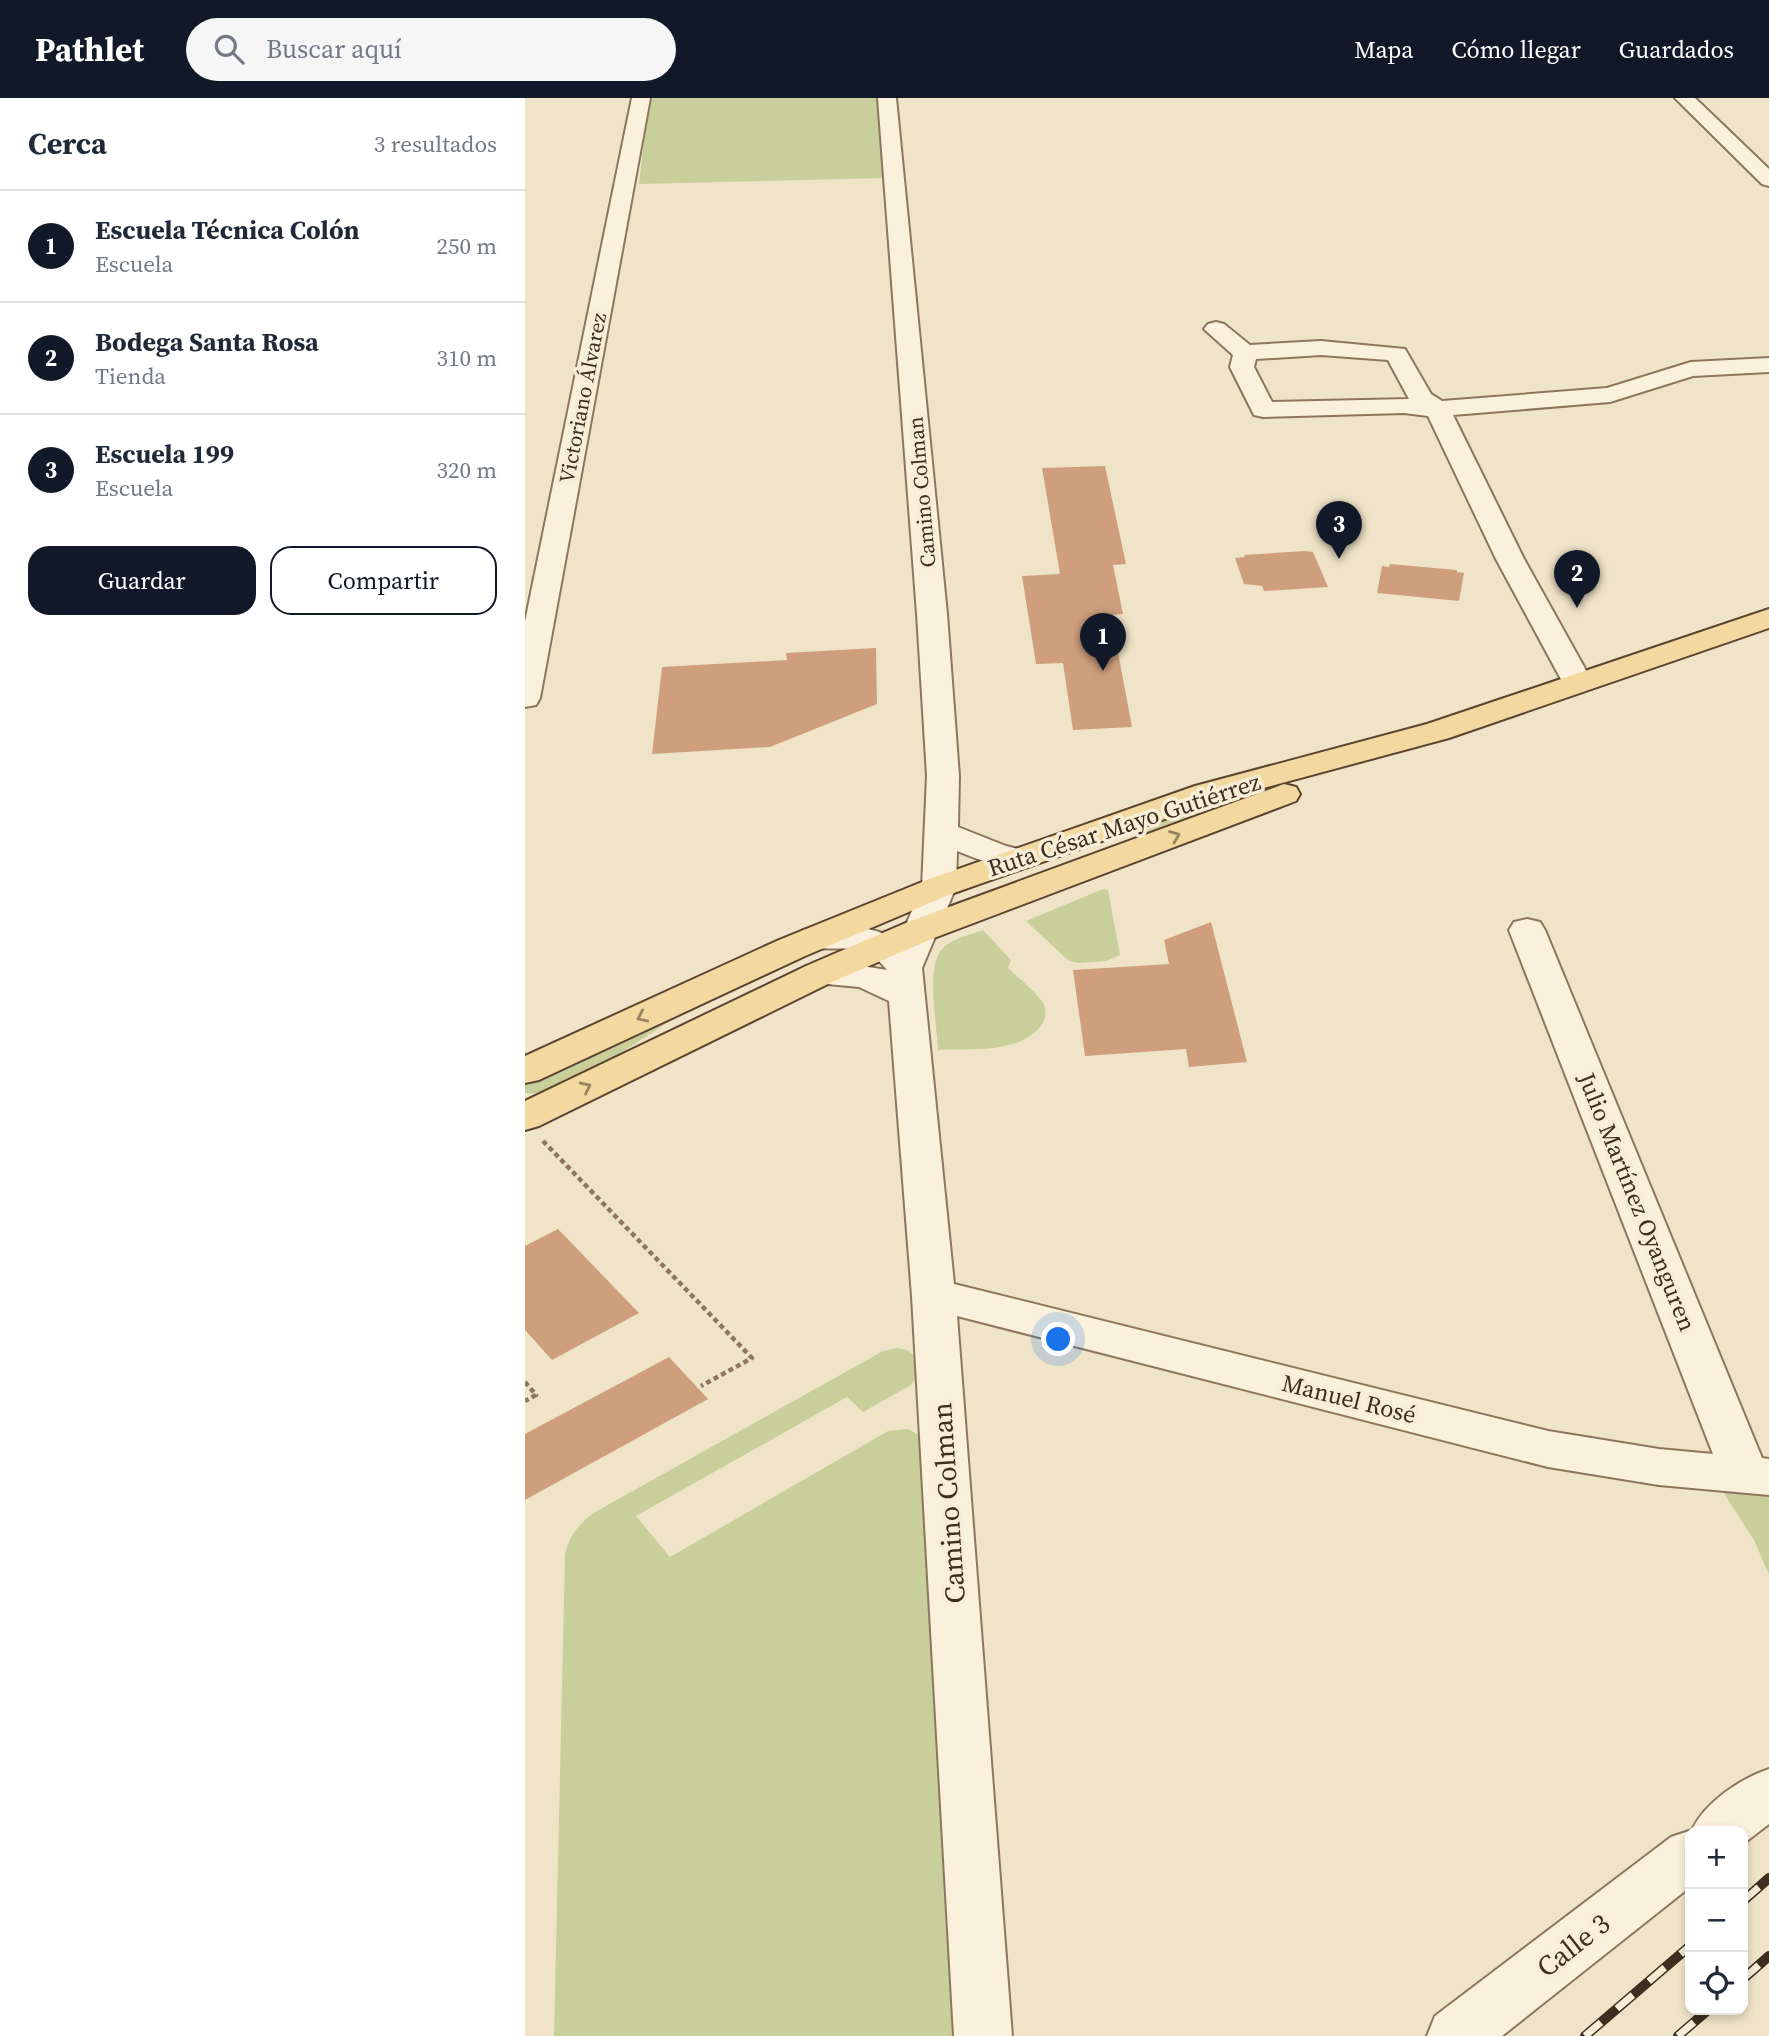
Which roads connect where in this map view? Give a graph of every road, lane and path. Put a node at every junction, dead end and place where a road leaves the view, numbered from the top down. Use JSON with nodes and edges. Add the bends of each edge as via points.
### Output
{"nodes":[{"id":1,"x":641,"y":98,"type":"edge"},
{"id":2,"x":887,"y":98,"type":"edge"},
{"id":3,"x":1684,"y":98,"type":"edge"},
{"id":4,"x":1769,"y":180,"type":"edge"},
{"id":5,"x":1216,"y":328,"type":"dead end"},
{"id":6,"x":1245,"y":353,"type":"junction"},
{"id":7,"x":1769,"y":365,"type":"edge"},
{"id":8,"x":1437,"y":409,"type":"junction"},
{"id":9,"x":1769,"y":618,"type":"edge"},
{"id":10,"x":1578,"y":683,"type":"junction"},
{"id":11,"x":525,"y":698,"type":"edge"},
{"id":12,"x":1438,"y":731,"type":"junction"},
{"id":13,"x":1151,"y":813,"type":"junction"},
{"id":14,"x":941,"y":833,"type":"junction"},
{"id":15,"x":1020,"y":859,"type":"junction"},
{"id":16,"x":956,"y":899,"type":"junction"},
{"id":17,"x":1527,"y":930,"type":"dead end"},
{"id":18,"x":817,"y":956,"type":"junction"},
{"id":19,"x":889,"y":963,"type":"junction"},
{"id":20,"x":630,"y":1066,"type":"junction"},
{"id":21,"x":525,"y":1071,"type":"edge"},
{"id":22,"x":533,"y":1114,"type":"edge"},
{"id":23,"x":935,"y":1296,"type":"junction"},
{"id":24,"x":525,"y":1382,"type":"edge"},
{"id":25,"x":701,"y":1386,"type":"dead end"},
{"id":26,"x":525,"y":1401,"type":"edge"},
{"id":27,"x":1757,"y":1476,"type":"edge"},
{"id":28,"x":1769,"y":1792,"type":"edge"},
{"id":29,"x":1725,"y":1826,"type":"edge"},
{"id":30,"x":1685,"y":1858,"type":"edge"},
{"id":31,"x":983,"y":2036,"type":"edge"},
{"id":32,"x":1456,"y":2036,"type":"edge"}],
"edges":[{"from":1,"to":11,"type":"street","name":"Victoriano Álvarez"},
{"from":2,"to":14,"type":"street","name":"Camino Colman","via":[[932,614],[943,776]]},
{"from":3,"to":4,"type":"street"},
{"from":5,"to":6,"type":"street"},
{"from":6,"to":8,"type":"street","via":[[1328,347],[1397,354],[1421,398]]},
{"from":6,"to":8,"type":"street","via":[[1242,367],[1263,410],[1404,405]]},
{"from":7,"to":8,"type":"street","via":[[1691,369],[1610,395]]},
{"from":8,"to":10,"type":"street","via":[[1510,559]]},
{"from":9,"to":10,"type":"main road","name":"Ruta César Mayo Gutiérrez"},
{"from":10,"to":12,"type":"main road","name":"Ruta César Mayo Gutiérrez"},
{"from":12,"to":13,"type":"main road","name":"Ruta César Mayo Gutiérrez","via":[[1238,784]]},
{"from":16,"to":12,"type":"main road","name":"Ruta César Mayo Gutiérrez","one_way":true,"via":[[1336,775]]},
{"from":13,"to":15,"type":"main road","name":"Ruta César Mayo Gutiérrez"},
{"from":13,"to":16,"type":"main road","via":[[1119,839]]},
{"from":14,"to":15,"type":"street"},
{"from":14,"to":16,"type":"street","name":"Camino Colman"},
{"from":15,"to":16,"type":"main road","name":"Ruta César Mayo Gutiérrez"},
{"from":16,"to":18,"type":"main road","name":"Ruta César Mayo Gutiérrez"},
{"from":16,"to":19,"type":"street","name":"Camino Colman"},
{"from":16,"to":19,"type":"main road","via":[[925,902],[911,912]]},
{"from":17,"to":27,"type":"street","name":"Julio Martínez Oyanguren"},
{"from":18,"to":19,"type":"main road"},
{"from":18,"to":19,"type":"street","via":[[885,982]]},
{"from":18,"to":20,"type":"main road"},
{"from":18,"to":21,"type":"main road","one_way":true},
{"from":19,"to":20,"type":"main road","via":[[700,1012],[668,1032]]},
{"from":19,"to":23,"type":"street","name":"Camino Colman"},
{"from":22,"to":20,"type":"main road","one_way":true},
{"from":22,"to":25,"type":"path","via":[[752,1358]]},
{"from":23,"to":27,"type":"street","name":"Manuel Rosé","via":[[1548,1449],[1659,1467]]},
{"from":23,"to":31,"type":"street","name":"Camino Colman"},
{"from":24,"to":26,"type":"path","via":[[536,1395]]},
{"from":28,"to":29,"type":"street"},
{"from":30,"to":32,"type":"street","name":"Calle 3"}]}
